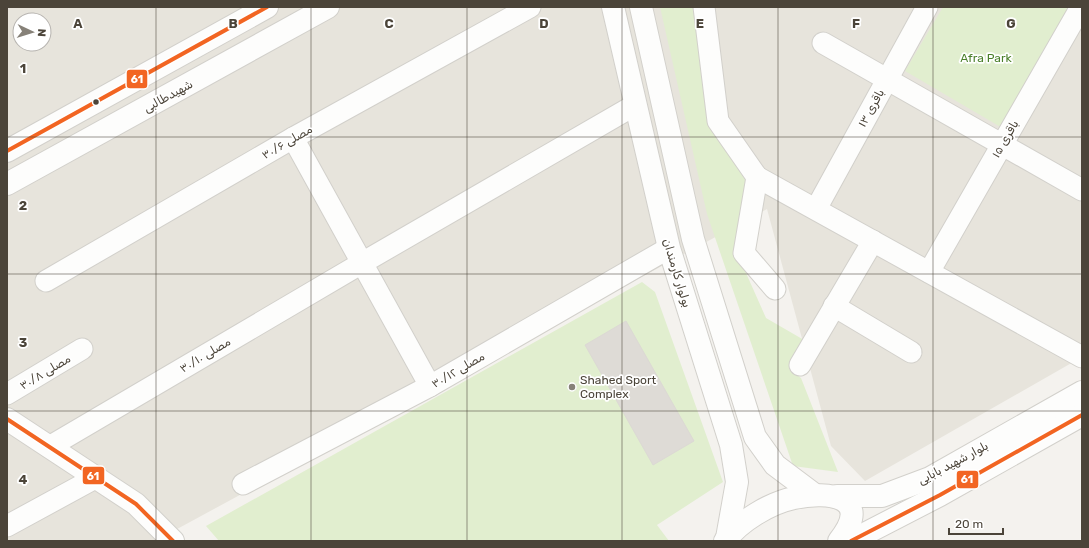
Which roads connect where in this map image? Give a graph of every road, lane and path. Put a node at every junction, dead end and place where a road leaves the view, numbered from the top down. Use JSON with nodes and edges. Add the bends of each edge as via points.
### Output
{"nodes":[{"id":1,"x":267,"y":7,"type":"edge"},
{"id":2,"x":328,"y":7,"type":"edge"},
{"id":3,"x":530,"y":7,"type":"edge"},
{"id":4,"x":613,"y":7,"type":"edge"},
{"id":5,"x":641,"y":7,"type":"edge"},
{"id":6,"x":704,"y":7,"type":"edge"},
{"id":7,"x":927,"y":7,"type":"edge"},
{"id":8,"x":1081,"y":7,"type":"edge"},
{"id":9,"x":823,"y":43,"type":"dead end"},
{"id":10,"x":887,"y":80,"type":"junction"},
{"id":11,"x":635,"y":105,"type":"junction"},
{"id":12,"x":293,"y":138,"type":"junction"},
{"id":13,"x":1002,"y":145,"type":"junction"},
{"id":14,"x":7,"y":151,"type":"edge"},
{"id":15,"x":757,"y":177,"type":"junction"},
{"id":16,"x":7,"y":184,"type":"edge"},
{"id":17,"x":1082,"y":190,"type":"edge"},
{"id":18,"x":816,"y":209,"type":"junction"},
{"id":19,"x":873,"y":240,"type":"junction"},
{"id":20,"x":669,"y":248,"type":"junction"},
{"id":21,"x":362,"y":262,"type":"junction"},
{"id":22,"x":929,"y":272,"type":"junction"},
{"id":23,"x":46,"y":280,"type":"dead end"},
{"id":24,"x":775,"y":289,"type":"dead end"},
{"id":25,"x":834,"y":306,"type":"junction"},
{"id":26,"x":82,"y":350,"type":"dead end"},
{"id":27,"x":911,"y":352,"type":"dead end"},
{"id":28,"x":1082,"y":356,"type":"edge"},
{"id":29,"x":800,"y":365,"type":"dead end"},
{"id":30,"x":430,"y":386,"type":"junction"},
{"id":31,"x":1082,"y":392,"type":"edge"},
{"id":32,"x":7,"y":394,"type":"edge"},
{"id":33,"x":1082,"y":415,"type":"edge"},
{"id":34,"x":7,"y":419,"type":"edge"},
{"id":35,"x":49,"y":447,"type":"junction"},
{"id":36,"x":97,"y":477,"type":"junction"},
{"id":37,"x":243,"y":484,"type":"dead end"},
{"id":38,"x":815,"y":495,"type":"junction"},
{"id":39,"x":837,"y":496,"type":"junction"},
{"id":40,"x":7,"y":526,"type":"edge"},
{"id":41,"x":726,"y":539,"type":"edge"},
{"id":42,"x":173,"y":541,"type":"edge"},
{"id":43,"x":839,"y":541,"type":"edge"},
{"id":44,"x":851,"y":541,"type":"edge"}],
"edges":[{"from":1,"to":14,"type":"street"},
{"from":2,"to":16,"type":"street","name":"شهیدطالبی"},
{"from":3,"to":12,"type":"street","name":"مصلی ۳۰/۶"},
{"from":4,"to":11,"type":"street","name":"بولوار کارمندان"},
{"from":5,"to":38,"type":"street","name":"بولوار کارمندان","via":[[693,239],[755,437],[776,465]]},
{"from":6,"to":15,"type":"street","via":[[718,121]]},
{"from":7,"to":10,"type":"street","name":"باقری ۱۳"},
{"from":8,"to":13,"type":"street","name":"باقری ۱۵"},
{"from":9,"to":10,"type":"street"},
{"from":10,"to":13,"type":"street"},
{"from":10,"to":18,"type":"street","name":"باقری ۱۳"},
{"from":11,"to":20,"type":"street","name":"بولوار کارمندان"},
{"from":11,"to":21,"type":"street","name":"مصلی ۳۰/۱۰"},
{"from":12,"to":21,"type":"street"},
{"from":12,"to":23,"type":"street","name":"مصلی ۳۰/۶"},
{"from":13,"to":17,"type":"street"},
{"from":13,"to":22,"type":"street","name":"باقری ۱۵"},
{"from":15,"to":18,"type":"street"},
{"from":15,"to":24,"type":"street","via":[[744,253]]},
{"from":18,"to":19,"type":"street"},
{"from":19,"to":22,"type":"street"},
{"from":19,"to":25,"type":"street"},
{"from":20,"to":30,"type":"street","name":"مصلی ۳۰/۱۲"},
{"from":20,"to":41,"type":"street","name":"بولوار کارمندان","via":[[731,445],[737,482]]},
{"from":21,"to":30,"type":"street"},
{"from":21,"to":35,"type":"street","name":"مصلی ۳۰/۱۰"},
{"from":22,"to":28,"type":"street"},
{"from":25,"to":27,"type":"street"},
{"from":25,"to":29,"type":"street"},
{"from":26,"to":32,"type":"street","name":"مصلی ۳۰/۸"},
{"from":30,"to":37,"type":"street","name":"مصلی ۳۰/۱۲"},
{"from":31,"to":39,"type":"street","name":"بلوار شهید بابایی","via":[[930,478],[882,496]]},
{"from":33,"to":44,"type":"street","name":"بلوار شهید بابایی","via":[[940,495]]},
{"from":34,"to":35,"type":"street"},
{"from":35,"to":36,"type":"street"},
{"from":36,"to":40,"type":"street"},
{"from":36,"to":42,"type":"street","via":[[136,504]]},
{"from":38,"to":39,"type":"street","name":"بلوار شهید بابایی"},
{"from":38,"to":41,"type":"street","name":"بلوار شهید بابایی","via":[[793,498],[757,512]]},
{"from":39,"to":43,"type":"street","via":[[849,504],[851,510],[851,517]]}]}
